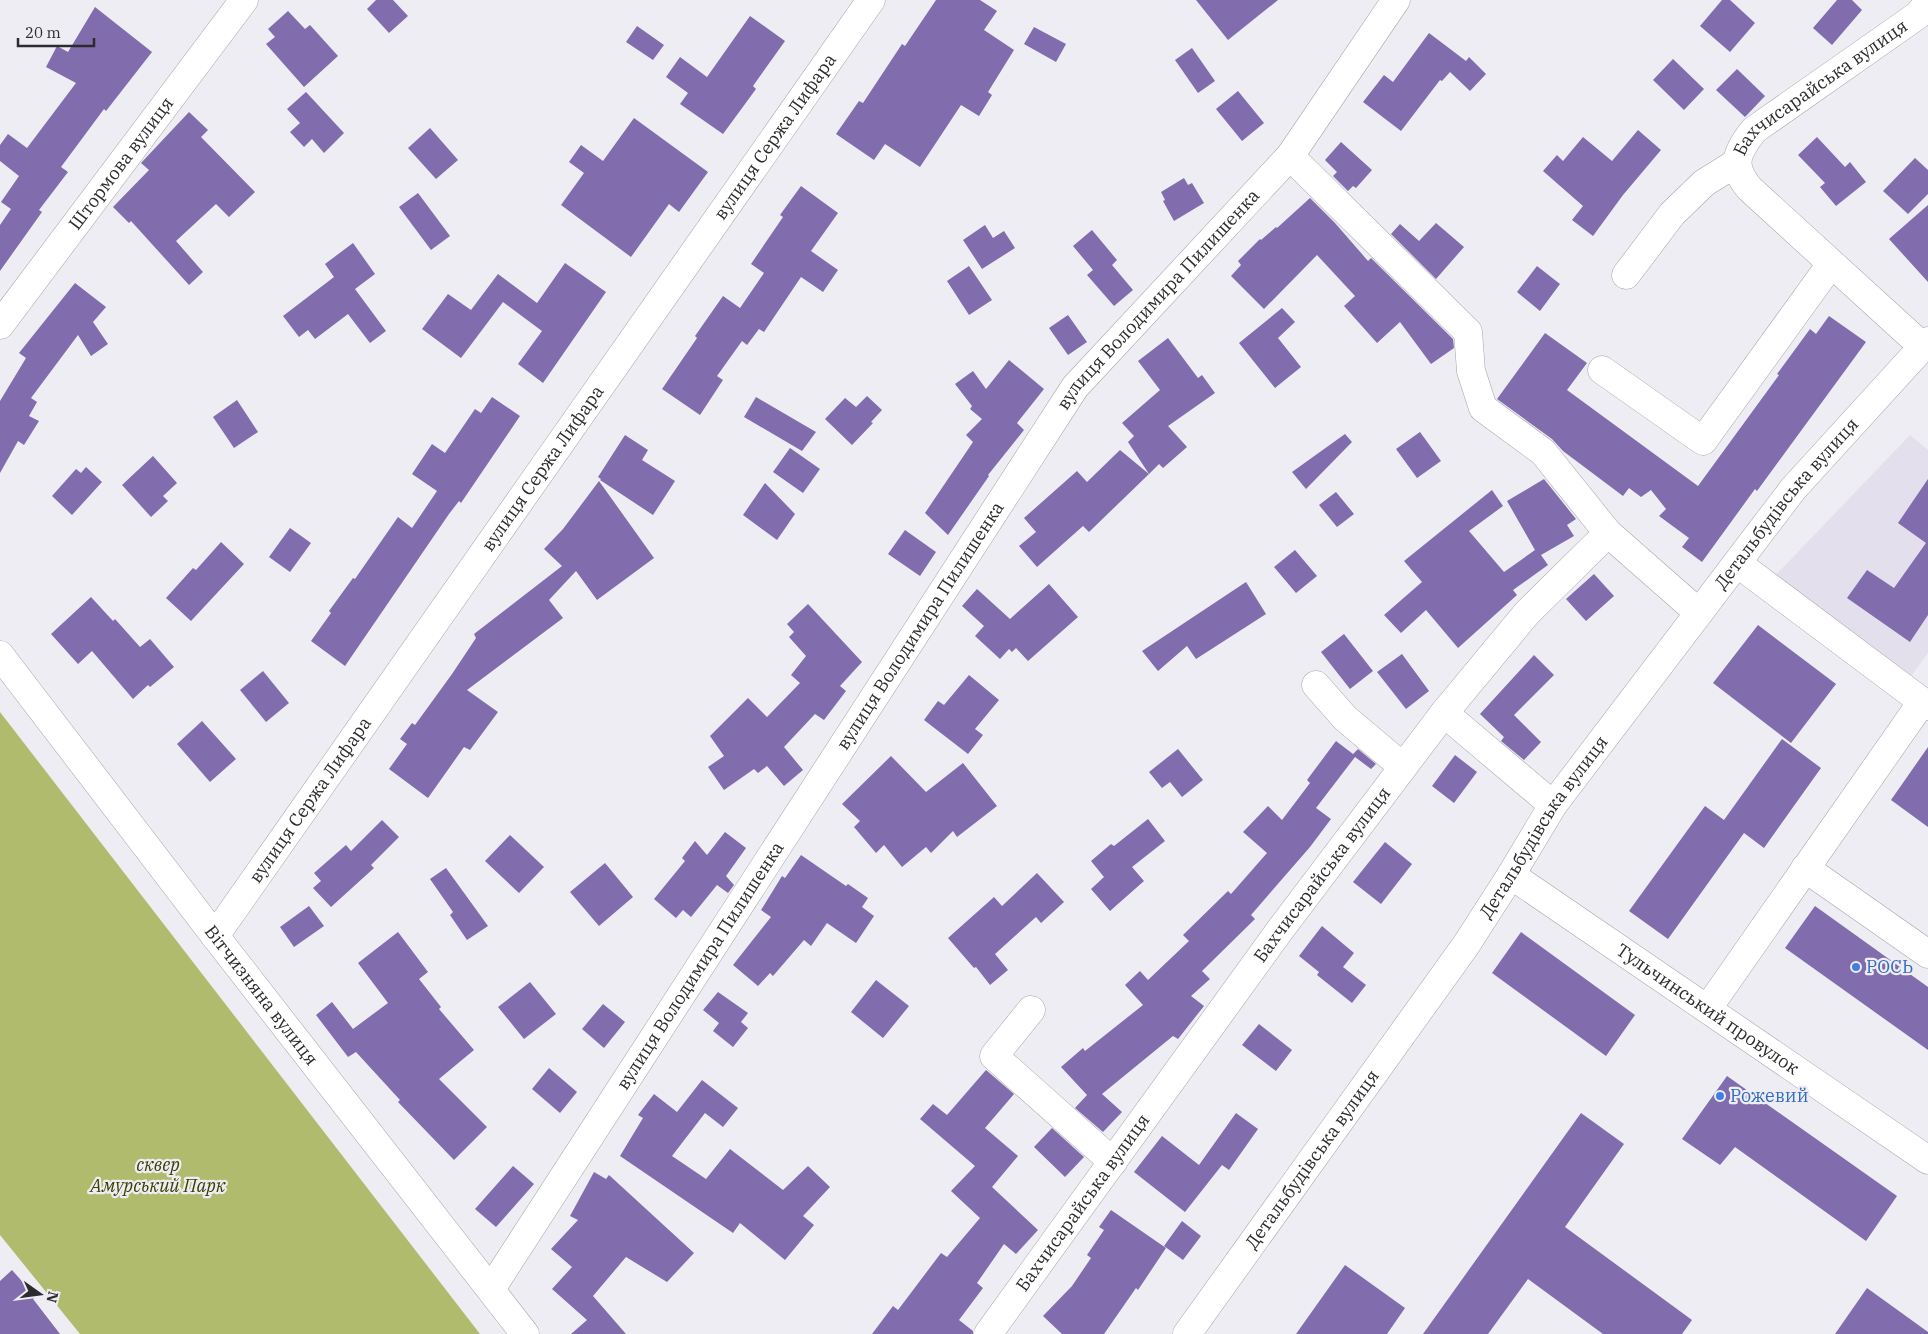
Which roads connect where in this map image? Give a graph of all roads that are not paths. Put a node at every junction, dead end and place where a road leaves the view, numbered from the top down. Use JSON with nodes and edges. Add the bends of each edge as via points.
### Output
{"nodes":[{"id":1,"x":244,"y":0,"type":"edge"},
{"id":2,"x":871,"y":0,"type":"edge"},
{"id":3,"x":1396,"y":0,"type":"edge"},
{"id":4,"x":1928,"y":3,"type":"edge"},
{"id":5,"x":1290,"y":156,"type":"junction"},
{"id":6,"x":1736,"y":164,"type":"junction"},
{"id":7,"x":1831,"y":264,"type":"junction"},
{"id":8,"x":1626,"y":275,"type":"dead end"},
{"id":9,"x":0,"y":326,"type":"edge"},
{"id":10,"x":1925,"y":344,"type":"edge"},
{"id":11,"x":1602,"y":370,"type":"dead end"},
{"id":12,"x":1608,"y":533,"type":"junction"},
{"id":13,"x":1737,"y":563,"type":"junction"},
{"id":14,"x":1699,"y":613,"type":"junction"},
{"id":15,"x":0,"y":655,"type":"edge"},
{"id":16,"x":1316,"y":685,"type":"dead end"},
{"id":17,"x":1925,"y":704,"type":"edge"},
{"id":18,"x":1444,"y":713,"type":"junction"},
{"id":19,"x":1403,"y":767,"type":"junction"},
{"id":20,"x":1552,"y":805,"type":"junction"},
{"id":21,"x":1805,"y":868,"type":"junction"},
{"id":22,"x":1511,"y":875,"type":"junction"},
{"id":23,"x":215,"y":936,"type":"junction"},
{"id":24,"x":1928,"y":954,"type":"edge"},
{"id":25,"x":1708,"y":1008,"type":"junction"},
{"id":26,"x":1031,"y":1010,"type":"dead end"},
{"id":27,"x":1928,"y":1160,"type":"edge"},
{"id":28,"x":1113,"y":1162,"type":"junction"},
{"id":29,"x":491,"y":1289,"type":"junction"},
{"id":30,"x":525,"y":1334,"type":"edge"},
{"id":31,"x":988,"y":1334,"type":"edge"},
{"id":32,"x":1186,"y":1334,"type":"edge"}],
"edges":[{"from":1,"to":9,"type":"street","name":"Штормова вулиця"},
{"from":2,"to":23,"type":"street","name":"вулиця Сержа Лифара"},
{"from":3,"to":5,"type":"street","name":"вулиця Володимира Пилишенка"},
{"from":4,"to":6,"type":"street","name":"Бахчисарайська вулиця","via":[[1918,15],[1754,130],[1742,145]]},
{"from":5,"to":12,"type":"street","via":[[1468,332],[1471,371],[1483,408],[1543,452]]},
{"from":5,"to":29,"type":"street","name":"вулиця Володимира Пилишенка","via":[[1075,387]]},
{"from":6,"to":7,"type":"street","name":"Бахчисарайська вулиця","via":[[1741,179],[1750,189]]},
{"from":6,"to":8,"type":"street","via":[[1704,183],[1672,214]]},
{"from":7,"to":10,"type":"street","name":"Бахчисарайська вулиця"},
{"from":7,"to":11,"type":"street","via":[[1702,441]]},
{"from":10,"to":13,"type":"street","name":"Детальбудівська вулиця","via":[[1793,489]]},
{"from":12,"to":14,"type":"street"},
{"from":12,"to":18,"type":"street","name":"Бахчисарайська вулиця","via":[[1527,613]]},
{"from":13,"to":14,"type":"street","name":"Детальбудівська вулиця"},
{"from":13,"to":17,"type":"street"},
{"from":14,"to":20,"type":"street","name":"Детальбудівська вулиця"},
{"from":15,"to":23,"type":"street","name":"Вітчизняна вулиця"},
{"from":16,"to":19,"type":"street","via":[[1346,718]]},
{"from":17,"to":21,"type":"street"},
{"from":18,"to":19,"type":"street","name":"Бахчисарайська вулиця"},
{"from":18,"to":20,"type":"street"},
{"from":19,"to":28,"type":"street","name":"Бахчисарайська вулиця","via":[[1280,930]]},
{"from":20,"to":22,"type":"street","name":"Детальбудівська вулиця"},
{"from":21,"to":24,"type":"street"},
{"from":21,"to":25,"type":"street"},
{"from":22,"to":25,"type":"street","name":"Тульчинський провулок"},
{"from":22,"to":32,"type":"street","name":"Детальбудівська вулиця","via":[[1466,945]]},
{"from":23,"to":29,"type":"street","name":"Вітчизняна вулиця"},
{"from":25,"to":27,"type":"street","name":"Тульчинський провулок"},
{"from":26,"to":28,"type":"street","via":[[994,1056]]},
{"from":28,"to":31,"type":"street","name":"Бахчисарайська вулиця"},
{"from":29,"to":30,"type":"street","name":"Вітчизняна вулиця"}]}
